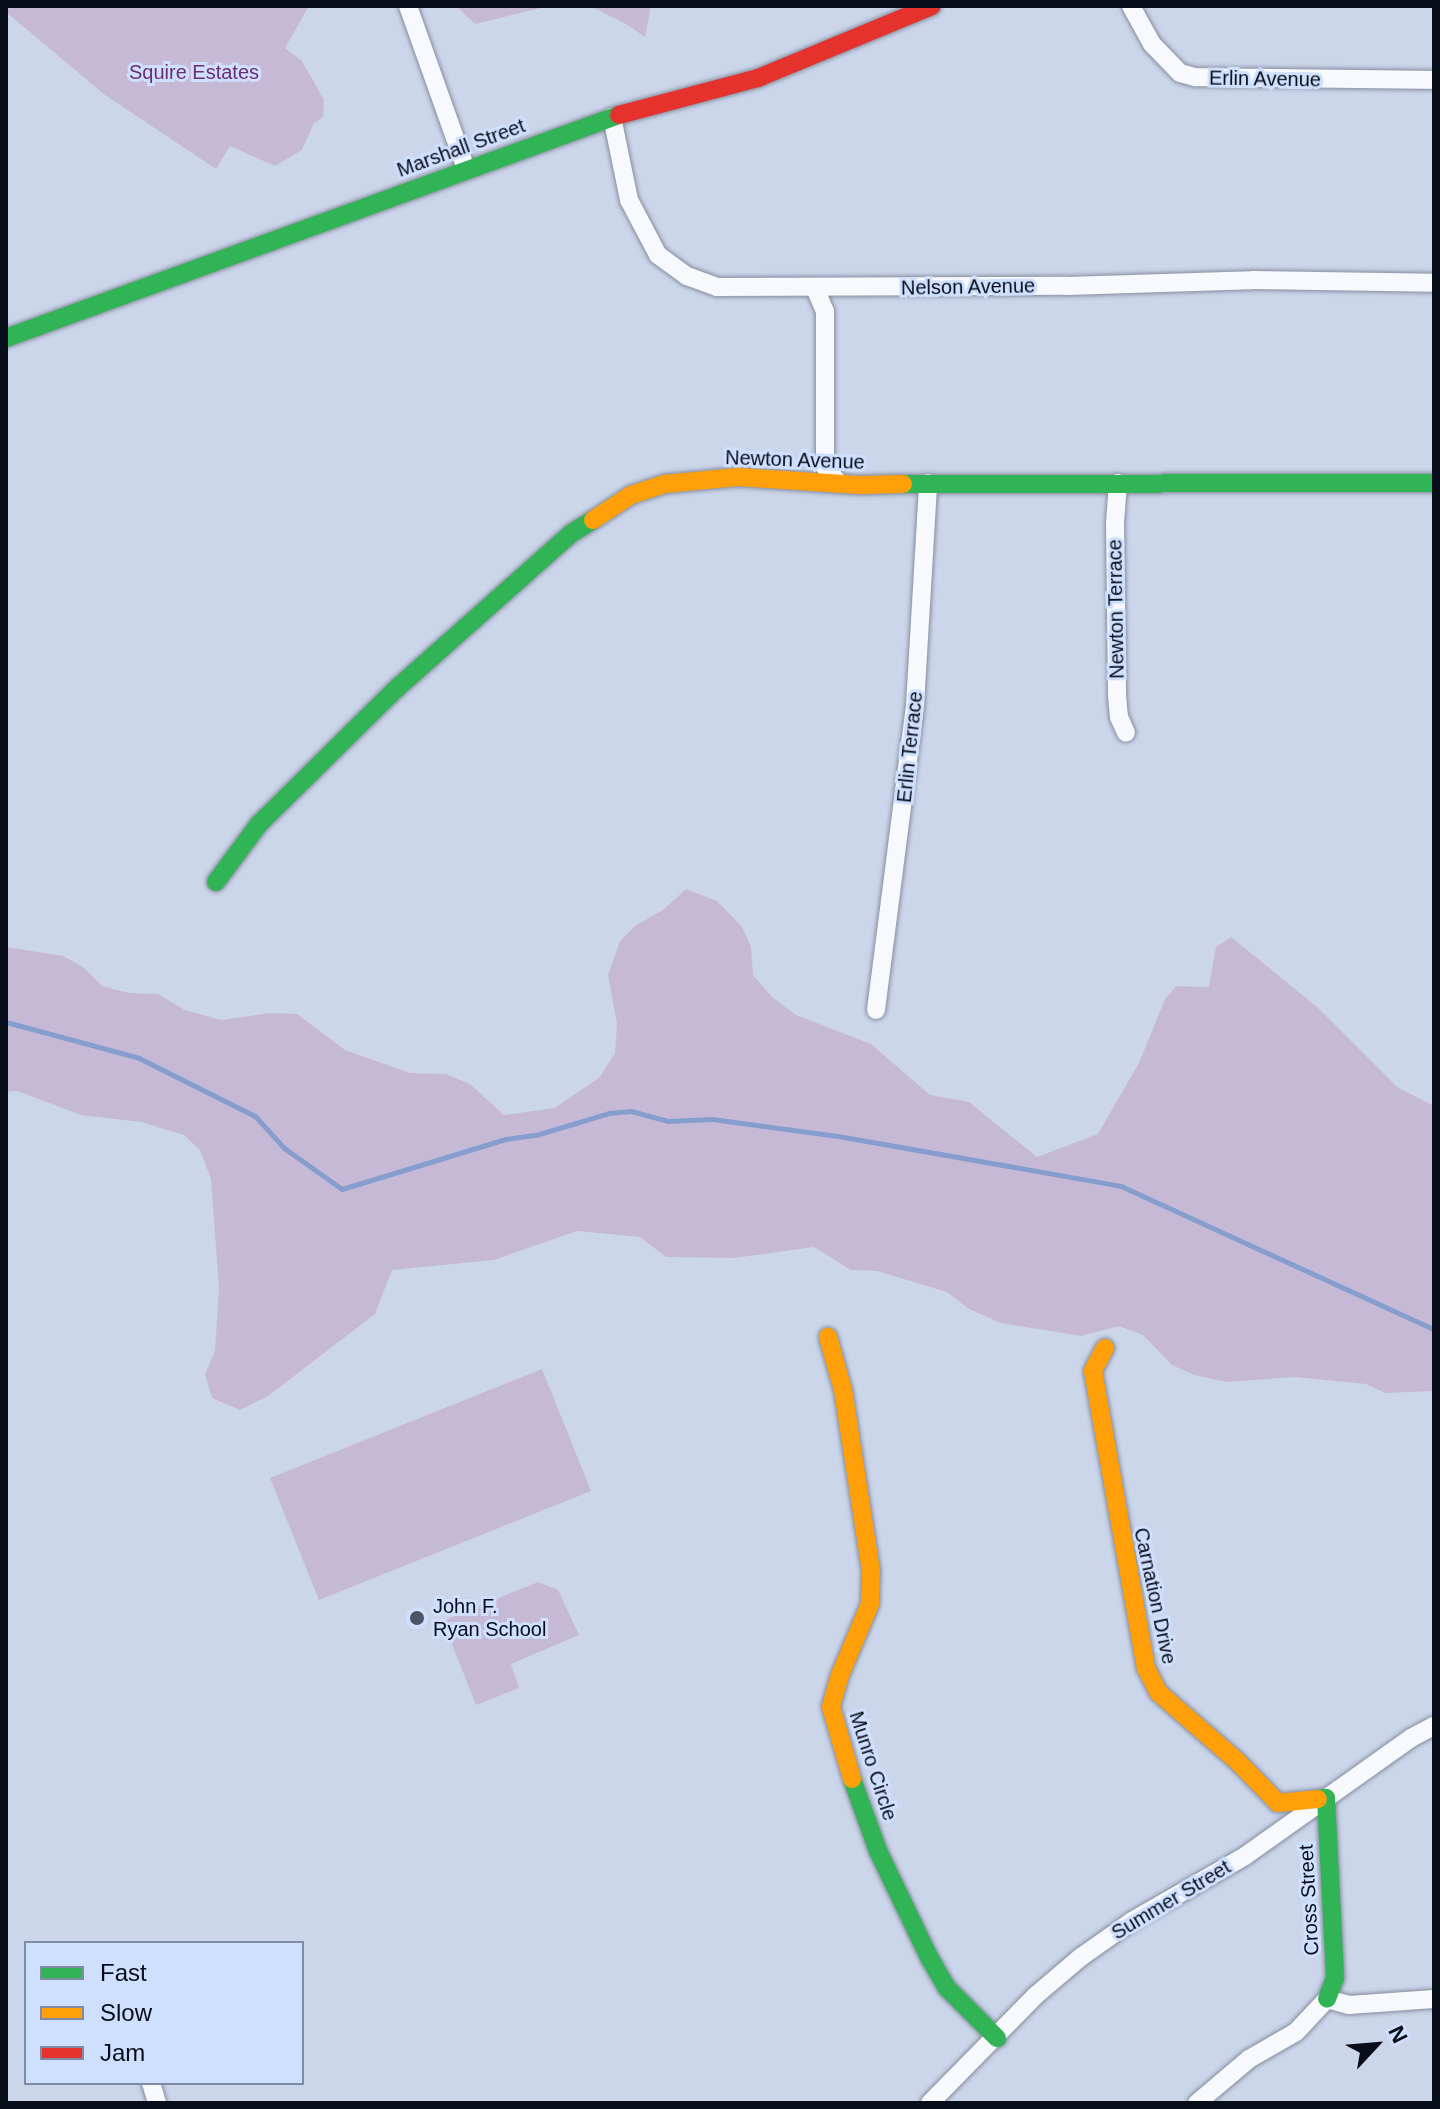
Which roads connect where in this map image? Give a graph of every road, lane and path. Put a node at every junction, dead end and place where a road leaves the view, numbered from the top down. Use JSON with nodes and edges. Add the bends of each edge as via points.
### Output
{"nodes":[{"id":1,"x":408,"y":6,"type":"edge"},
{"id":2,"x":932,"y":6,"type":"edge"},
{"id":3,"x":1131,"y":6,"type":"edge"},
{"id":4,"x":1434,"y":80,"type":"edge"},
{"id":5,"x":612,"y":117,"type":"junction"},
{"id":6,"x":466,"y":169,"type":"junction"},
{"id":7,"x":1434,"y":283,"type":"edge"},
{"id":8,"x":815,"y":288,"type":"junction"},
{"id":9,"x":6,"y":338,"type":"edge"},
{"id":10,"x":838,"y":482,"type":"junction"},
{"id":11,"x":928,"y":483,"type":"junction"},
{"id":12,"x":1118,"y":483,"type":"junction"},
{"id":13,"x":1434,"y":483,"type":"edge"},
{"id":14,"x":1126,"y":733,"type":"dead end"},
{"id":15,"x":216,"y":882,"type":"dead end"},
{"id":16,"x":876,"y":1010,"type":"dead end"},
{"id":17,"x":828,"y":1337,"type":"dead end"},
{"id":18,"x":1105,"y":1348,"type":"dead end"},
{"id":19,"x":1434,"y":1726,"type":"edge"},
{"id":20,"x":1326,"y":1798,"type":"junction"},
{"id":21,"x":1327,"y":1999,"type":"junction"},
{"id":22,"x":1434,"y":1999,"type":"edge"},
{"id":23,"x":997,"y":2038,"type":"junction"},
{"id":24,"x":930,"y":2103,"type":"edge"},
{"id":25,"x":1197,"y":2103,"type":"edge"}],
"edges":[{"from":1,"to":6,"type":"street"},
{"from":2,"to":5,"type":"street","name":"Marshall Street","via":[[758,78]]},
{"from":3,"to":4,"type":"street","name":"Erlin Avenue","via":[[1152,44],[1180,73],[1195,77]]},
{"from":5,"to":6,"type":"street","name":"Marshall Street"},
{"from":5,"to":8,"type":"street","name":"Nelson Avenue","via":[[629,200],[667,263],[717,287]]},
{"from":6,"to":9,"type":"street","name":"Marshall Street"},
{"from":7,"to":8,"type":"street","name":"Nelson Avenue","via":[[1253,280]]},
{"from":8,"to":10,"type":"street","via":[[825,311],[825,467]]},
{"from":10,"to":11,"type":"street","name":"Newton Avenue"},
{"from":10,"to":15,"type":"street","name":"Newton Avenue","via":[[738,477],[664,484],[603,511],[396,689],[259,824]]},
{"from":11,"to":12,"type":"street","name":"Newton Avenue"},
{"from":11,"to":16,"type":"street","name":"Erlin Terrace","via":[[915,705]]},
{"from":12,"to":13,"type":"street","name":"Newton Avenue"},
{"from":12,"to":14,"type":"street","name":"Newton Terrace","via":[[1117,695]]},
{"from":17,"to":23,"type":"street","name":"Munro Circle","via":[[843,1390],[871,1571],[870,1604],[831,1707],[839,1744],[878,1851],[929,1957],[947,1988]]},
{"from":18,"to":20,"type":"street","name":"Carnation Drive","via":[[1093,1371],[1130,1597],[1151,1683],[1278,1803]]},
{"from":19,"to":20,"type":"street","name":"Summer Street"},
{"from":20,"to":21,"type":"street","name":"Cross Street","via":[[1335,1978]]},
{"from":20,"to":23,"type":"street","name":"Summer Street","via":[[1245,1856],[1081,1957]]},
{"from":21,"to":22,"type":"street","via":[[1349,2005]]},
{"from":21,"to":25,"type":"street","via":[[1296,2032],[1249,2059]]},
{"from":23,"to":24,"type":"street","name":"Summer Street"}]}
